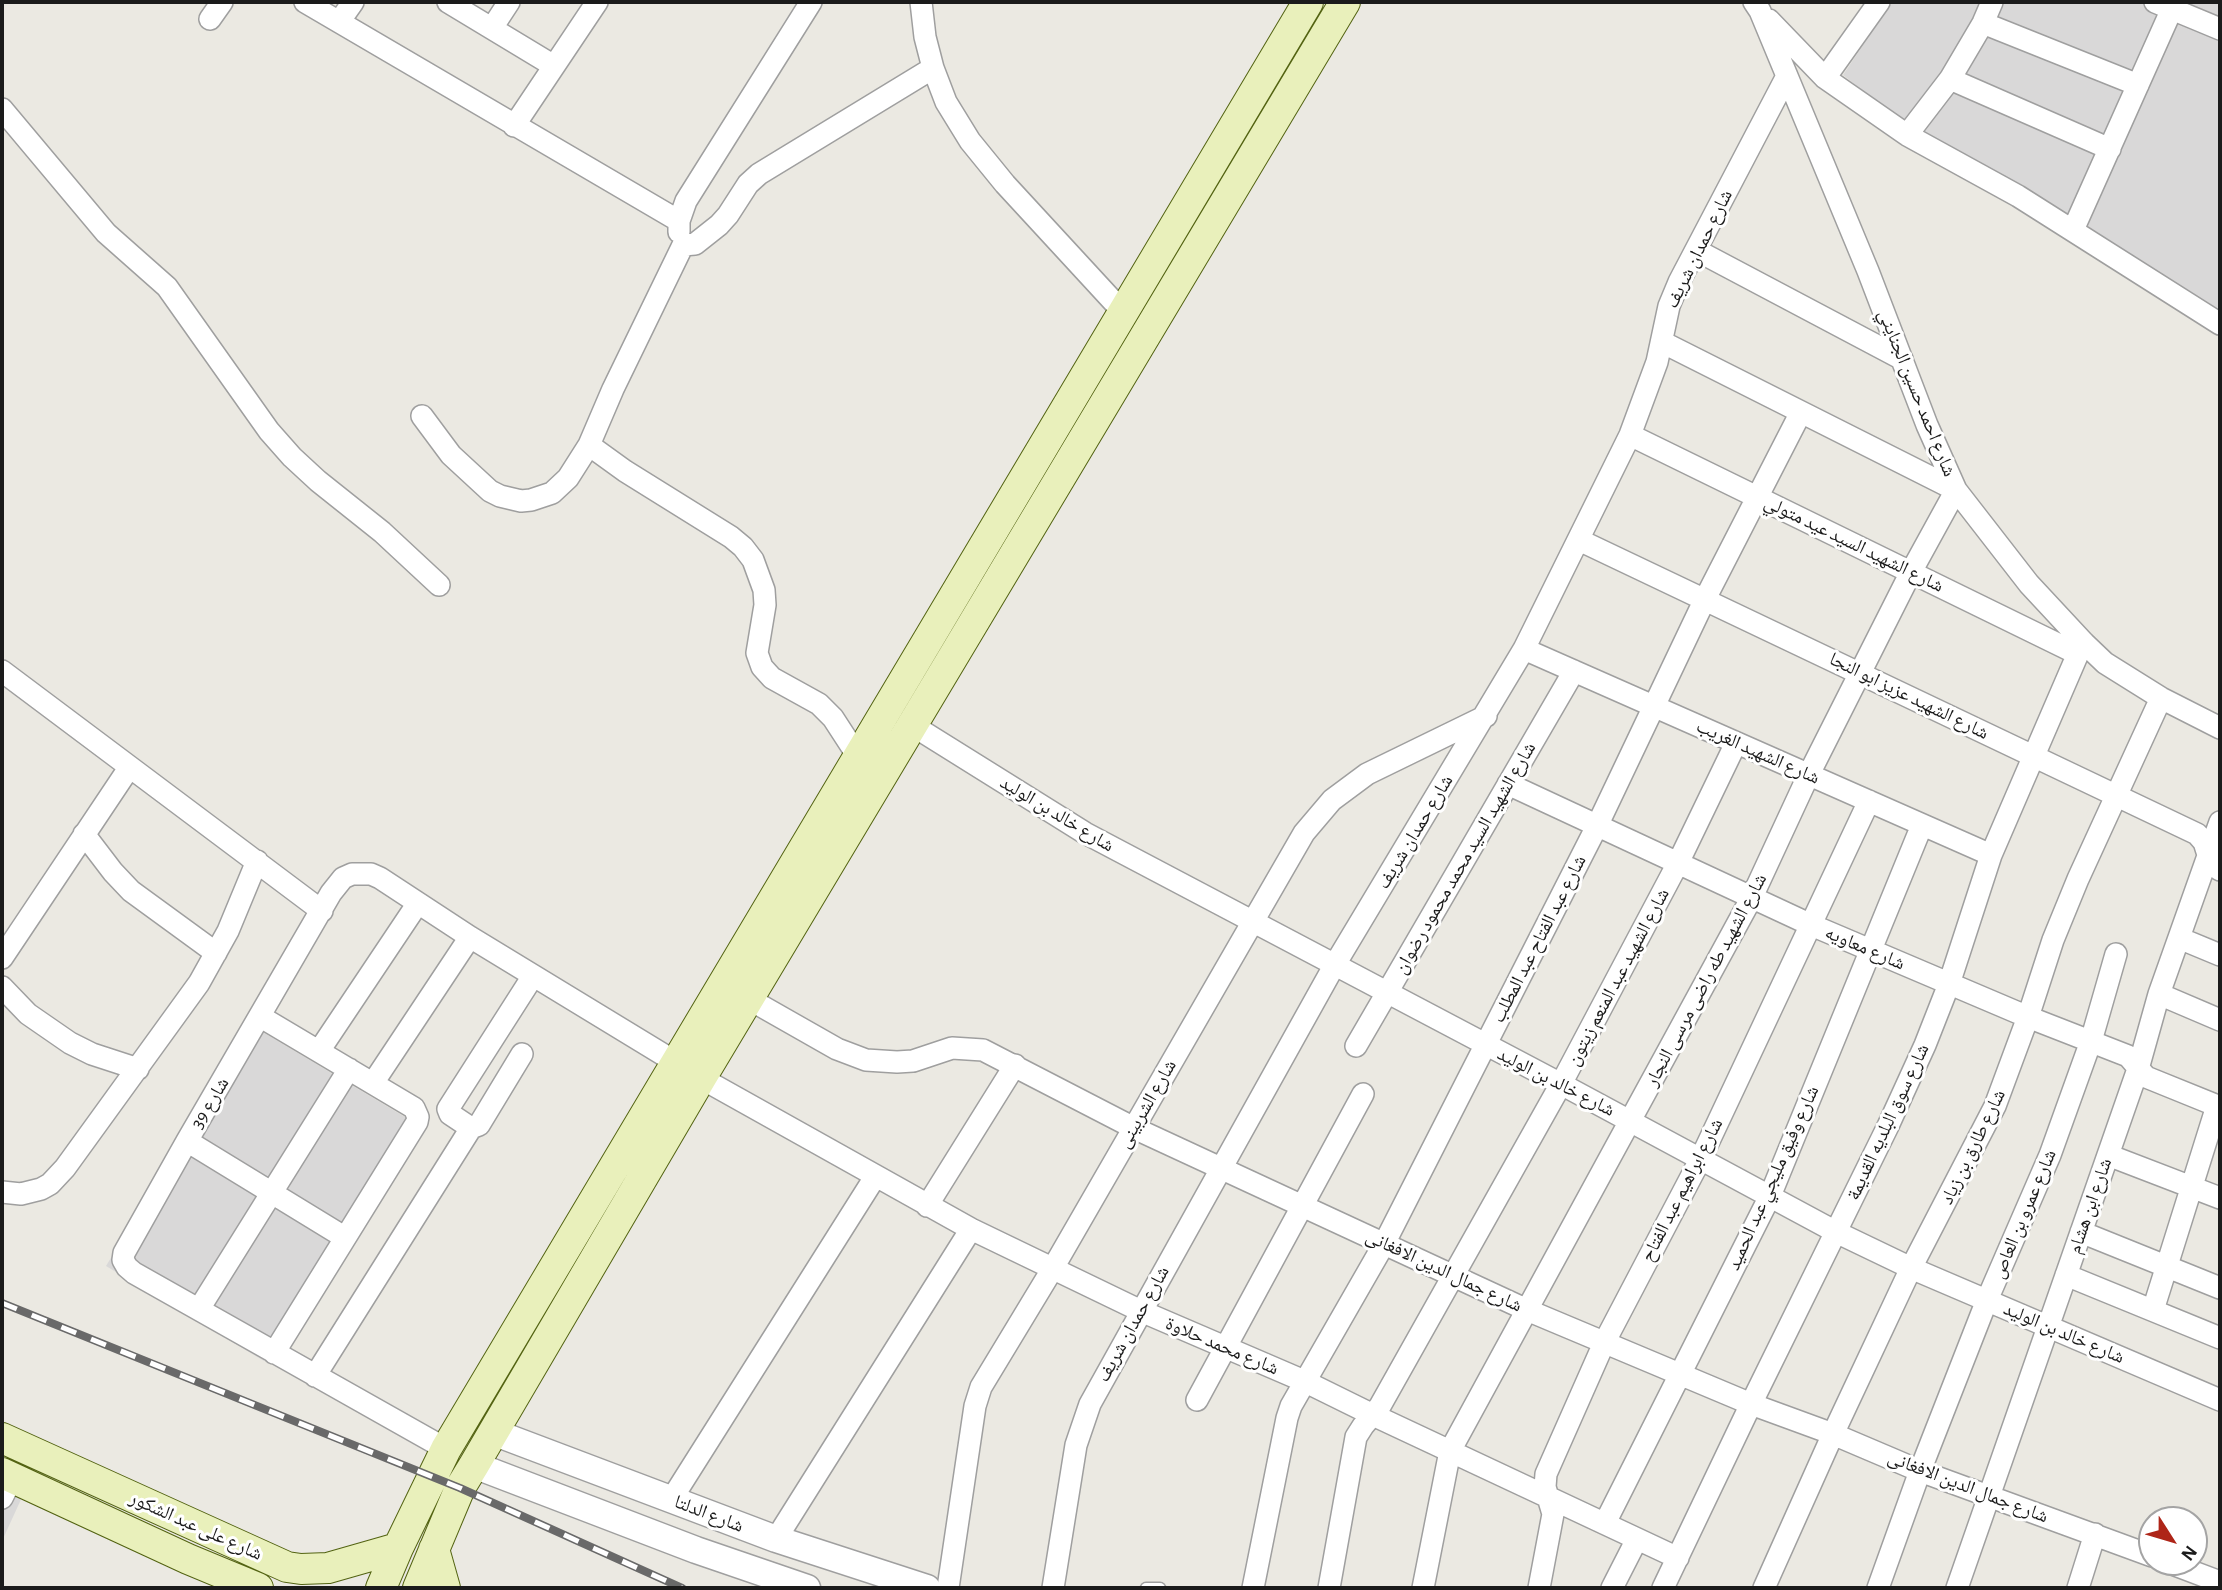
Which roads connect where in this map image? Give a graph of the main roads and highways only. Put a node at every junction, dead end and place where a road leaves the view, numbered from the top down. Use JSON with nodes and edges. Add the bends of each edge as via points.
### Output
{"nodes":[{"id":1,"x":1308,"y":2,"type":"edge"},
{"id":2,"x":1345,"y":2,"type":"edge"},
{"id":3,"x":838,"y":792,"type":"junction"},
{"id":4,"x":864,"y":806,"type":"junction"},
{"id":5,"x":689,"y":1071,"type":"junction"},
{"id":6,"x":2,"y":1438,"type":"edge"},
{"id":7,"x":5,"y":1483,"type":"edge"},
{"id":8,"x":398,"y":1548,"type":"junction"},
{"id":9,"x":434,"y":1549,"type":"junction"},
{"id":10,"x":335,"y":1578,"type":"edge"},
{"id":11,"x":258,"y":1588,"type":"edge"},
{"id":12,"x":382,"y":1588,"type":"edge"},
{"id":13,"x":418,"y":1588,"type":"edge"},
{"id":14,"x":445,"y":1588,"type":"edge"}],
"edges":[{"from":1,"to":3,"type":"main road"},
{"from":2,"to":4,"type":"main road"},
{"from":3,"to":4,"type":"main road"},
{"from":3,"to":5,"type":"main road"},
{"from":4,"to":5,"type":"main road","via":[[749,999]]},
{"from":5,"to":8,"type":"main road","via":[[446,1449]]},
{"from":5,"to":9,"type":"main road","via":[[460,1488]]},
{"from":6,"to":10,"type":"main road","name":"شارع على عبد الشكور","via":[[287,1567]]},
{"from":7,"to":11,"type":"main road","name":"شارع على عبد الشكور"},
{"from":8,"to":10,"type":"main road","name":"شارع على عبد الشكور"},
{"from":8,"to":12,"type":"main road"},
{"from":9,"to":13,"type":"main road"},
{"from":9,"to":14,"type":"main road"}]}
